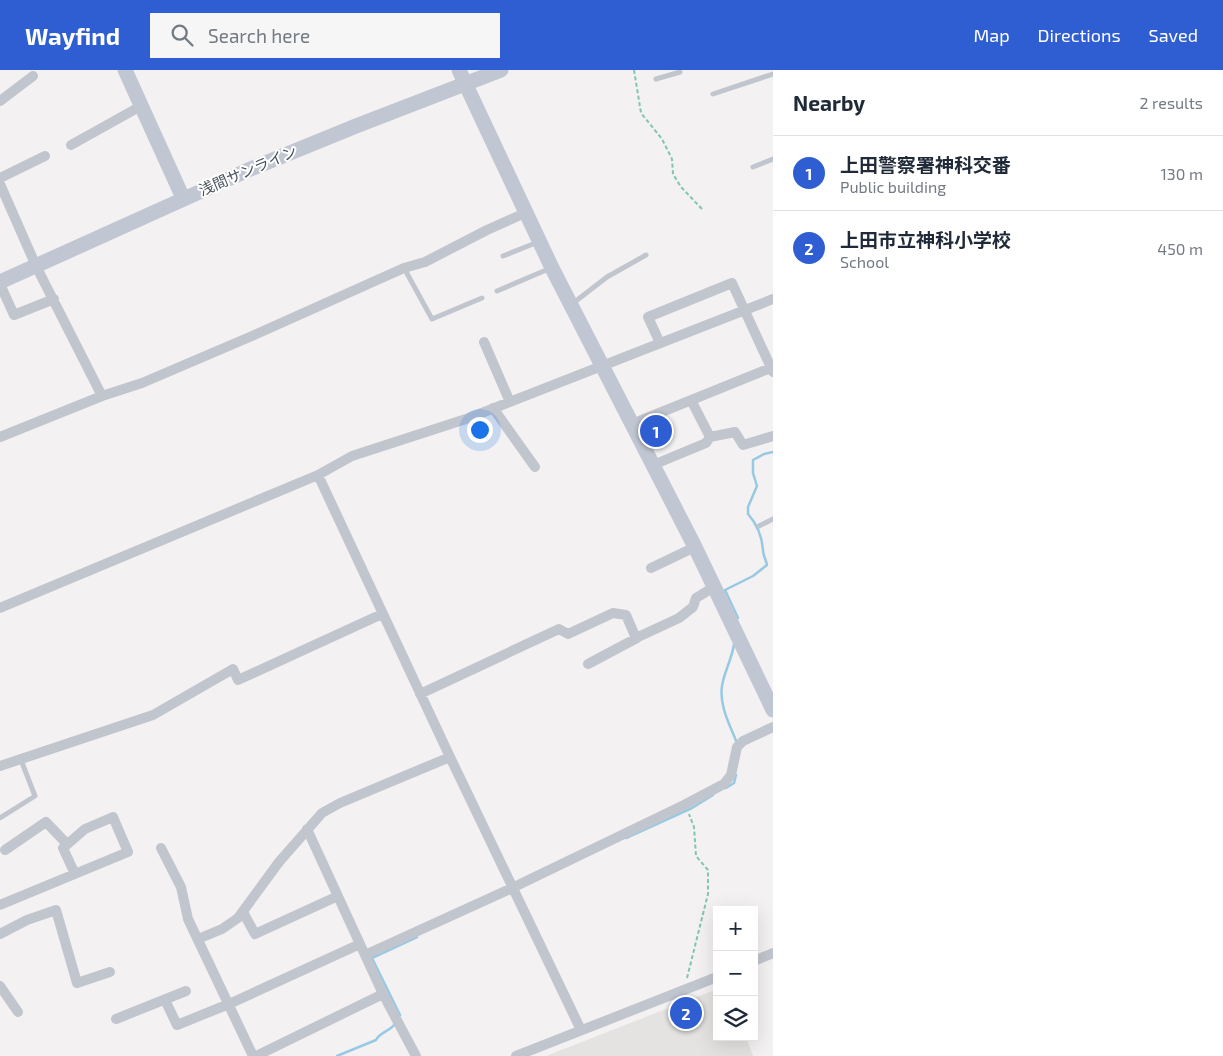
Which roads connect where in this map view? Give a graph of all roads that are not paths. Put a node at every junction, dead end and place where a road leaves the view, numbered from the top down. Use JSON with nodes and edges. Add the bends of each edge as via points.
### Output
{"nodes":[{"id":1,"x":125,"y":70,"type":"edge"},
{"id":2,"x":502,"y":70,"type":"edge"},
{"id":3,"x":679,"y":70,"type":"edge"},
{"id":4,"x":773,"y":74,"type":"edge"},
{"id":5,"x":33,"y":76,"type":"dead end"},
{"id":6,"x":462,"y":76,"type":"edge"},
{"id":7,"x":656,"y":78,"type":"dead end"},
{"id":8,"x":713,"y":94,"type":"dead end"},
{"id":9,"x":0,"y":102,"type":"edge"},
{"id":10,"x":141,"y":106,"type":"junction"},
{"id":11,"x":71,"y":145,"type":"dead end"},
{"id":12,"x":45,"y":156,"type":"dead end"},
{"id":13,"x":773,"y":159,"type":"edge"},
{"id":14,"x":753,"y":167,"type":"dead end"},
{"id":15,"x":0,"y":178,"type":"edge"},
{"id":16,"x":0,"y":184,"type":"edge"},
{"id":17,"x":183,"y":198,"type":"junction"},
{"id":18,"x":525,"y":213,"type":"junction"},
{"id":19,"x":539,"y":241,"type":"junction"},
{"id":20,"x":646,"y":255,"type":"dead end"},
{"id":21,"x":503,"y":256,"type":"dead end"},
{"id":22,"x":36,"y":266,"type":"junction"},
{"id":23,"x":404,"y":268,"type":"junction"},
{"id":24,"x":552,"y":268,"type":"junction"},
{"id":25,"x":0,"y":283,"type":"edge"},
{"id":26,"x":497,"y":291,"type":"dead end"},
{"id":27,"x":482,"y":298,"type":"dead end"},
{"id":28,"x":773,"y":298,"type":"edge"},
{"id":29,"x":54,"y":299,"type":"junction"},
{"id":30,"x":571,"y":304,"type":"junction"},
{"id":31,"x":745,"y":310,"type":"junction"},
{"id":32,"x":484,"y":342,"type":"dead end"},
{"id":33,"x":660,"y":343,"type":"junction"},
{"id":34,"x":602,"y":366,"type":"junction"},
{"id":35,"x":772,"y":369,"type":"edge"},
{"id":36,"x":102,"y":396,"type":"junction"},
{"id":37,"x":691,"y":400,"type":"junction"},
{"id":38,"x":510,"y":402,"type":"junction"},
{"id":39,"x":493,"y":408,"type":"junction"},
{"id":40,"x":632,"y":424,"type":"junction"},
{"id":41,"x":773,"y":436,"type":"edge"},
{"id":42,"x":0,"y":437,"type":"edge"},
{"id":43,"x":710,"y":437,"type":"junction"},
{"id":44,"x":653,"y":465,"type":"junction"},
{"id":45,"x":535,"y":467,"type":"dead end"},
{"id":46,"x":318,"y":476,"type":"junction"},
{"id":47,"x":773,"y":519,"type":"edge"},
{"id":48,"x":759,"y":526,"type":"dead end"},
{"id":49,"x":695,"y":547,"type":"junction"},
{"id":50,"x":652,"y":568,"type":"dead end"},
{"id":51,"x":714,"y":588,"type":"junction"},
{"id":52,"x":0,"y":608,"type":"edge"},
{"id":53,"x":382,"y":614,"type":"junction"},
{"id":54,"x":637,"y":638,"type":"junction"},
{"id":55,"x":588,"y":664,"type":"dead end"},
{"id":56,"x":420,"y":694,"type":"junction"},
{"id":57,"x":773,"y":710,"type":"edge"},
{"id":58,"x":773,"y":727,"type":"edge"},
{"id":59,"x":450,"y":757,"type":"junction"},
{"id":60,"x":21,"y":760,"type":"junction"},
{"id":61,"x":0,"y":766,"type":"edge"},
{"id":62,"x":0,"y":818,"type":"edge"},
{"id":63,"x":307,"y":829,"type":"junction"},
{"id":64,"x":67,"y":844,"type":"junction"},
{"id":65,"x":161,"y":848,"type":"dead end"},
{"id":66,"x":5,"y":850,"type":"dead end"},
{"id":67,"x":75,"y":874,"type":"junction"},
{"id":68,"x":512,"y":888,"type":"junction"},
{"id":69,"x":338,"y":896,"type":"junction"},
{"id":70,"x":0,"y":905,"type":"edge"},
{"id":71,"x":242,"y":912,"type":"junction"},
{"id":72,"x":0,"y":934,"type":"edge"},
{"id":73,"x":198,"y":939,"type":"junction"},
{"id":74,"x":360,"y":944,"type":"junction"},
{"id":75,"x":773,"y":953,"type":"edge"},
{"id":76,"x":365,"y":956,"type":"junction"},
{"id":77,"x":758,"y":959,"type":"edge"},
{"id":78,"x":110,"y":972,"type":"dead end"},
{"id":79,"x":713,"y":979,"type":"edge"},
{"id":80,"x":0,"y":986,"type":"edge"},
{"id":81,"x":186,"y":991,"type":"dead end"},
{"id":82,"x":383,"y":994,"type":"junction"},
{"id":83,"x":165,"y":1000,"type":"junction"},
{"id":84,"x":228,"y":1004,"type":"junction"},
{"id":85,"x":18,"y":1012,"type":"dead end"},
{"id":86,"x":116,"y":1020,"type":"dead end"},
{"id":87,"x":581,"y":1030,"type":"junction"},
{"id":88,"x":255,"y":1056,"type":"edge"},
{"id":89,"x":416,"y":1056,"type":"edge"},
{"id":90,"x":516,"y":1056,"type":"edge"}],
"edges":[{"from":1,"to":10,"type":"street"},
{"from":2,"to":6,"type":"street","name":"浅間サンライン"},
{"from":3,"to":7,"type":"lane"},
{"from":4,"to":8,"type":"lane"},
{"from":5,"to":9,"type":"street"},
{"from":6,"to":17,"type":"street","name":"浅間サンライン"},
{"from":6,"to":18,"type":"street"},
{"from":10,"to":11,"type":"street"},
{"from":10,"to":17,"type":"street"},
{"from":12,"to":15,"type":"street"},
{"from":13,"to":14,"type":"lane"},
{"from":16,"to":22,"type":"street"},
{"from":17,"to":22,"type":"street","name":"浅間サンライン"},
{"from":18,"to":19,"type":"street"},
{"from":18,"to":23,"type":"street","via":[[425,262]]},
{"from":19,"to":21,"type":"lane"},
{"from":19,"to":24,"type":"street"},
{"from":20,"to":30,"type":"lane"},
{"from":22,"to":25,"type":"street","name":"浅間サンライン"},
{"from":22,"to":29,"type":"street"},
{"from":23,"to":27,"type":"lane","via":[[432,319]]},
{"from":23,"to":36,"type":"street","via":[[142,383]]},
{"from":24,"to":26,"type":"lane"},
{"from":24,"to":30,"type":"street"},
{"from":25,"to":29,"type":"street","via":[[14,315]]},
{"from":28,"to":31,"type":"street"},
{"from":29,"to":36,"type":"street"},
{"from":30,"to":34,"type":"street"},
{"from":31,"to":33,"type":"street"},
{"from":31,"to":33,"type":"street","via":[[732,283],[648,316]]},
{"from":31,"to":35,"type":"street"},
{"from":32,"to":38,"type":"street"},
{"from":33,"to":34,"type":"street"},
{"from":34,"to":38,"type":"street"},
{"from":34,"to":40,"type":"street"},
{"from":35,"to":37,"type":"street"},
{"from":36,"to":42,"type":"street"},
{"from":37,"to":40,"type":"street"},
{"from":37,"to":43,"type":"street"},
{"from":38,"to":39,"type":"street"},
{"from":39,"to":45,"type":"street"},
{"from":39,"to":46,"type":"street","via":[[352,456]]},
{"from":40,"to":44,"type":"street"},
{"from":41,"to":43,"type":"street","via":[[743,445],[734,432]]},
{"from":43,"to":44,"type":"street","via":[[706,443]]},
{"from":44,"to":49,"type":"street"},
{"from":46,"to":52,"type":"street"},
{"from":46,"to":53,"type":"street"},
{"from":47,"to":48,"type":"lane"},
{"from":49,"to":50,"type":"street"},
{"from":49,"to":51,"type":"street"},
{"from":51,"to":54,"type":"street","via":[[696,598],[693,607],[679,618]]},
{"from":51,"to":57,"type":"street"},
{"from":53,"to":56,"type":"street"},
{"from":53,"to":60,"type":"street","via":[[238,680],[232,670],[153,715]]},
{"from":54,"to":55,"type":"street"},
{"from":54,"to":56,"type":"street","via":[[626,615],[612,613],[568,634],[559,629]]},
{"from":56,"to":59,"type":"street"},
{"from":58,"to":68,"type":"street","via":[[743,741],[724,784]]},
{"from":59,"to":63,"type":"street","via":[[340,803],[322,813]]},
{"from":59,"to":68,"type":"street"},
{"from":60,"to":61,"type":"street"},
{"from":60,"to":62,"type":"lane","via":[[35,796]]},
{"from":63,"to":69,"type":"street"},
{"from":63,"to":71,"type":"street"},
{"from":64,"to":66,"type":"street","via":[[46,822]]},
{"from":64,"to":67,"type":"street","via":[[63,848]]},
{"from":64,"to":67,"type":"street","via":[[85,830],[113,817],[128,852]]},
{"from":65,"to":73,"type":"street","via":[[181,887],[188,919]]},
{"from":67,"to":70,"type":"street"},
{"from":68,"to":76,"type":"street"},
{"from":68,"to":87,"type":"street"},
{"from":69,"to":71,"type":"street","via":[[255,934]]},
{"from":69,"to":74,"type":"street"},
{"from":71,"to":73,"type":"street","via":[[229,925]]},
{"from":72,"to":78,"type":"street","via":[[56,910],[77,983]]},
{"from":73,"to":84,"type":"street"},
{"from":74,"to":76,"type":"street"},
{"from":74,"to":84,"type":"street"},
{"from":75,"to":77,"type":"street"},
{"from":76,"to":82,"type":"street"},
{"from":79,"to":87,"type":"street"},
{"from":80,"to":85,"type":"street"},
{"from":81,"to":83,"type":"street"},
{"from":82,"to":88,"type":"street"},
{"from":82,"to":89,"type":"street"},
{"from":83,"to":84,"type":"street","via":[[177,1025]]},
{"from":83,"to":86,"type":"street"},
{"from":84,"to":88,"type":"street"},
{"from":87,"to":90,"type":"street"}]}
